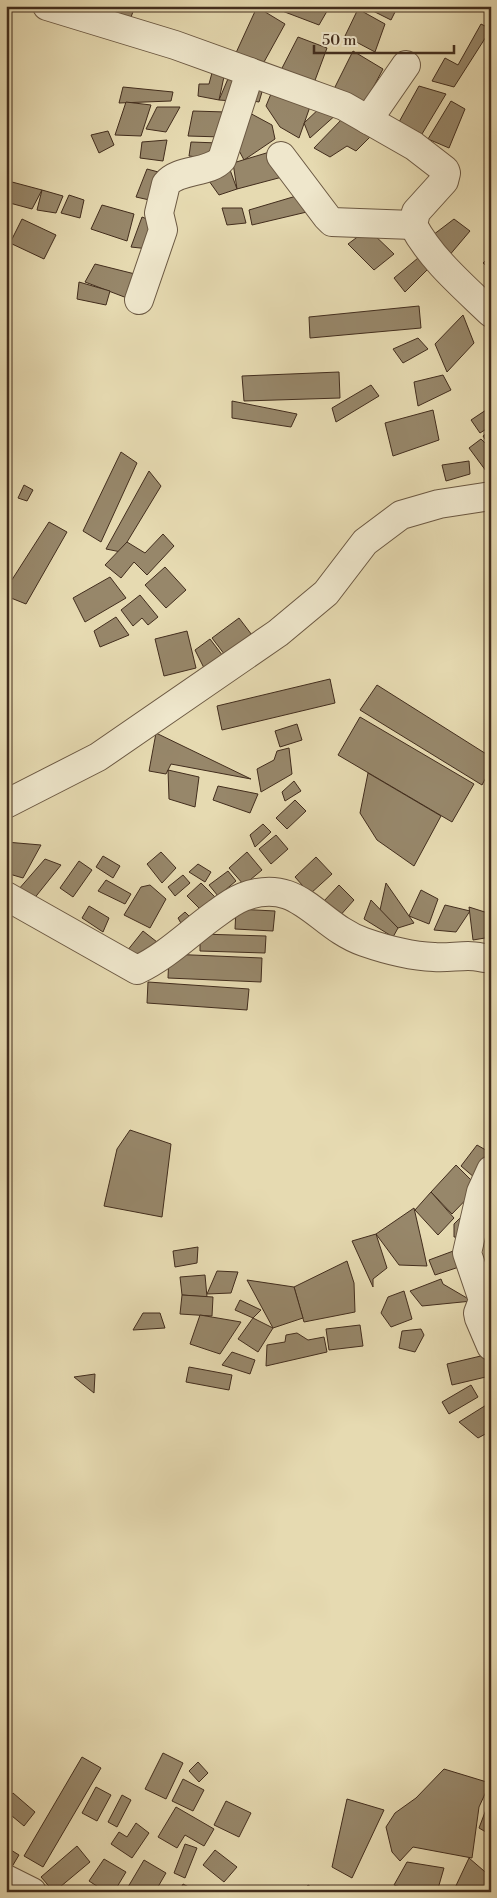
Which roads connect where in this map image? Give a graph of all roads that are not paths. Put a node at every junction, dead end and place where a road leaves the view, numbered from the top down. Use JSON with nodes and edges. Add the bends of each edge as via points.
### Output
{"nodes":[{"id":1,"x":47,"y":6,"type":"edge"},
{"id":2,"x":406,"y":65,"type":"dead end"},
{"id":3,"x":250,"y":72,"type":"junction"},
{"id":4,"x":368,"y":120,"type":"junction"},
{"id":5,"x":281,"y":156,"type":"dead end"},
{"id":6,"x":413,"y":225,"type":"junction"},
{"id":7,"x":139,"y":300,"type":"dead end"},
{"id":8,"x":491,"y":313,"type":"edge"},
{"id":9,"x":491,"y":496,"type":"edge"},
{"id":10,"x":6,"y":804,"type":"edge"},
{"id":11,"x":6,"y":896,"type":"edge"},
{"id":12,"x":491,"y":959,"type":"edge"},
{"id":13,"x":491,"y":1170,"type":"edge"},
{"id":14,"x":491,"y":1346,"type":"edge"},
{"id":15,"x":6,"y":1879,"type":"edge"},
{"id":16,"x":32,"y":1892,"type":"edge"}],
"edges":[{"from":1,"to":3,"type":"street"},
{"from":2,"to":4,"type":"street"},
{"from":3,"to":4,"type":"street","via":[[344,106]]},
{"from":3,"to":7,"type":"street","via":[[222,159],[173,178],[166,184],[159,214],[163,230]]},
{"from":4,"to":6,"type":"street","via":[[414,146],[445,170],[444,181],[416,212]]},
{"from":5,"to":6,"type":"street","via":[[332,222]]},
{"from":6,"to":8,"type":"street","via":[[421,240]]},
{"from":9,"to":10,"type":"street","via":[[439,504],[402,515],[365,542],[326,594],[278,633],[98,757]]},
{"from":11,"to":12,"type":"street","via":[[137,970],[154,962],[225,907],[241,898],[271,890],[286,894],[342,932],[362,941],[404,954]]},
{"from":13,"to":14,"type":"street","via":[[481,1192],[467,1254],[482,1300],[479,1318]]},
{"from":15,"to":16,"type":"street"}]}
